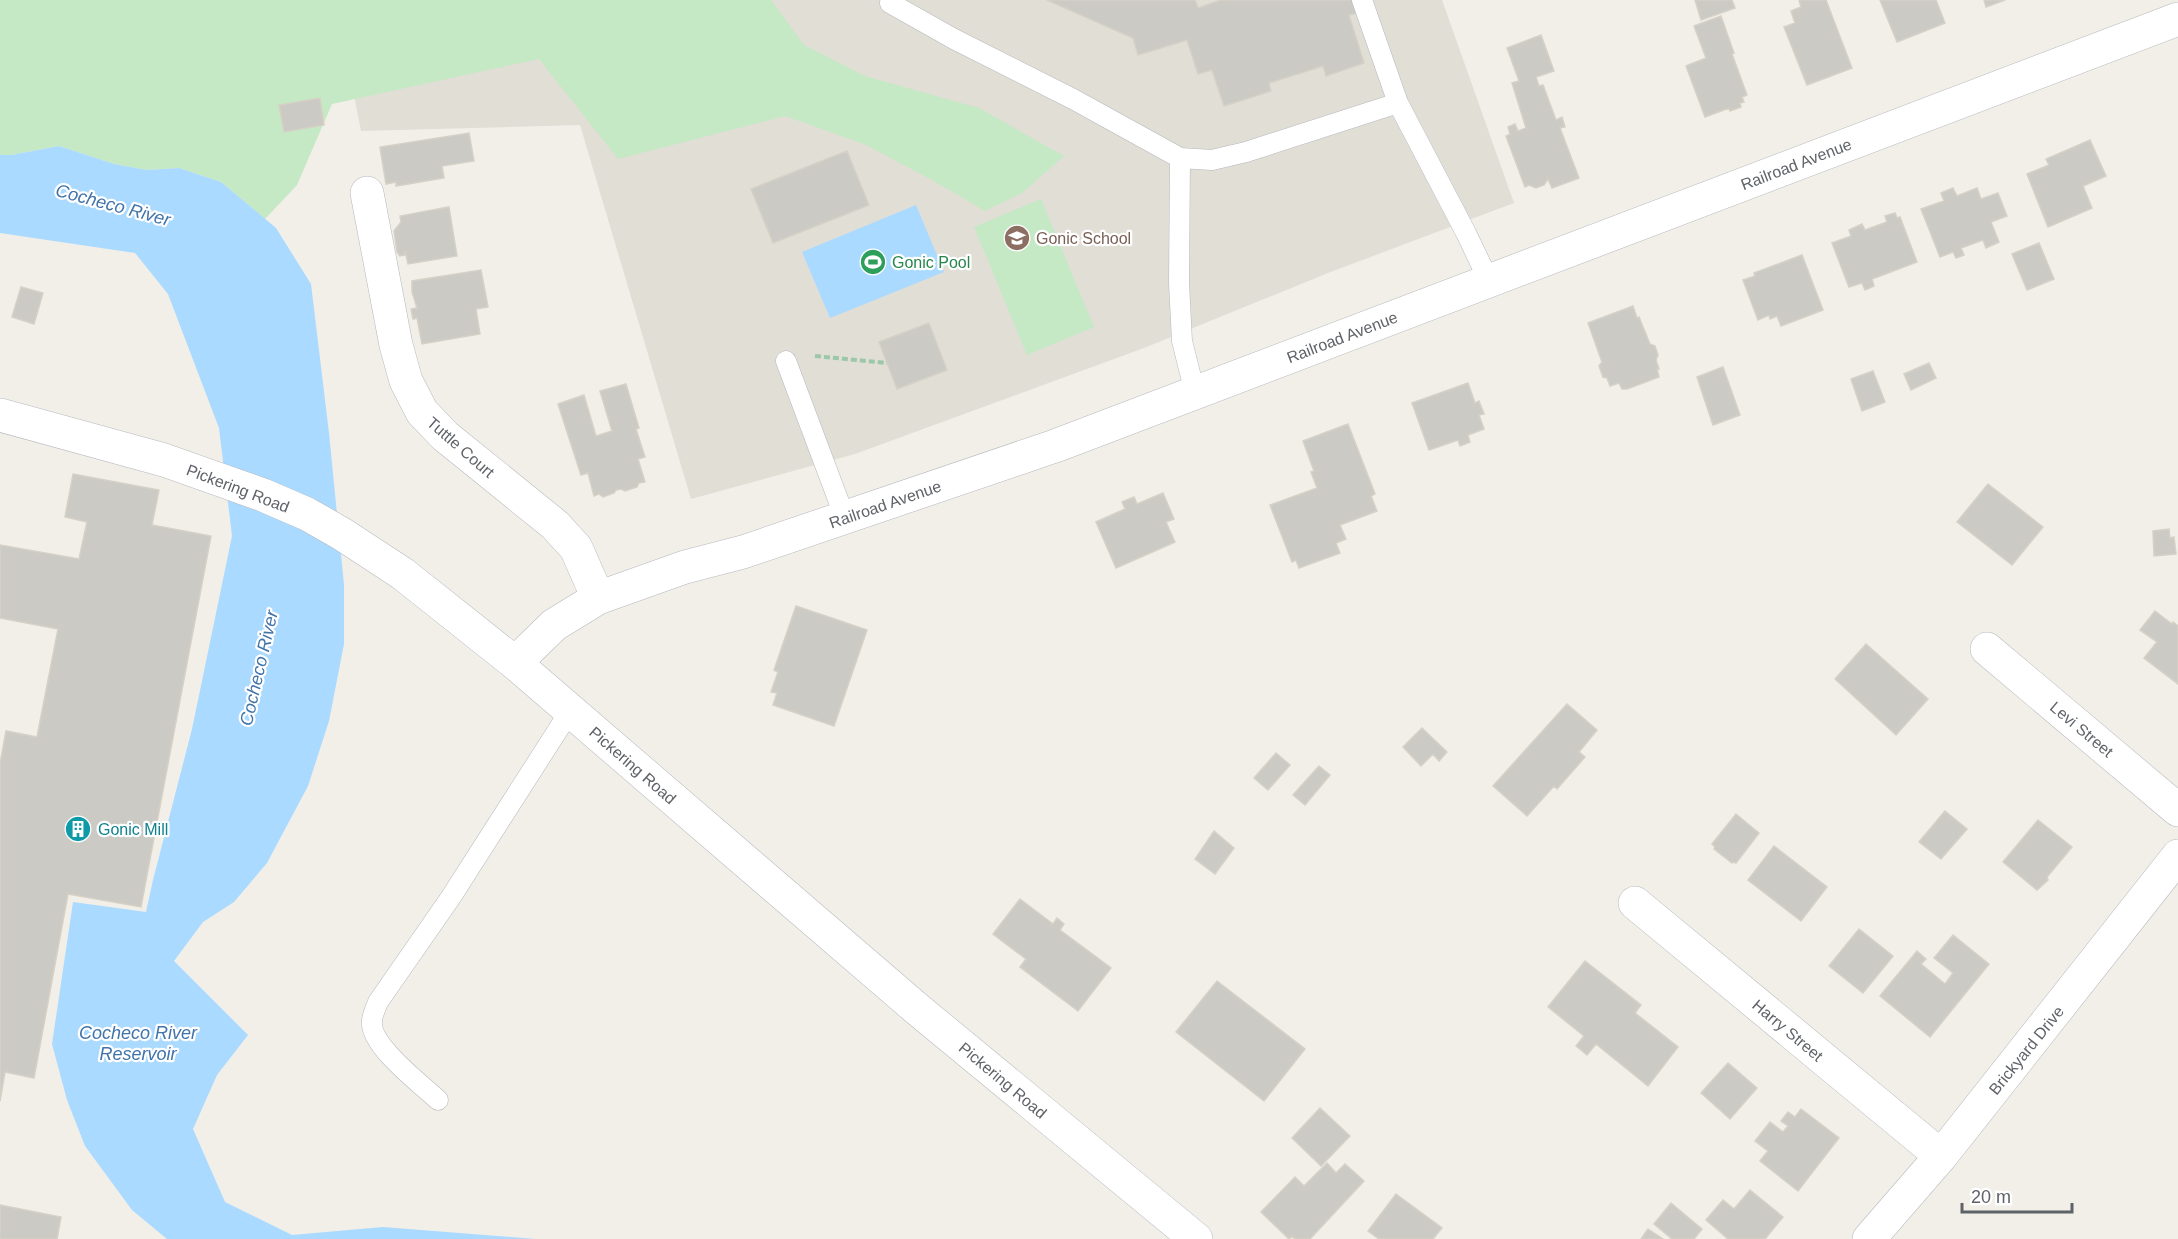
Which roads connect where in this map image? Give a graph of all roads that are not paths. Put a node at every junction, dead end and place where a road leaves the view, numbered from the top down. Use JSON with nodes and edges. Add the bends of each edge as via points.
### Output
{"nodes":[{"id":1,"x":892,"y":0,"type":"edge"},
{"id":2,"x":1362,"y":0,"type":"edge"},
{"id":3,"x":2178,"y":19,"type":"edge"},
{"id":4,"x":1398,"y":103,"type":"junction"},
{"id":5,"x":1180,"y":158,"type":"junction"},
{"id":6,"x":367,"y":193,"type":"dead end"},
{"id":7,"x":1489,"y":281,"type":"junction"},
{"id":8,"x":786,"y":361,"type":"dead end"},
{"id":9,"x":1195,"y":393,"type":"junction"},
{"id":10,"x":0,"y":415,"type":"edge"},
{"id":11,"x":845,"y":518,"type":"junction"},
{"id":12,"x":598,"y":598,"type":"junction"},
{"id":13,"x":1987,"y":649,"type":"dead end"},
{"id":14,"x":515,"y":663,"type":"junction"},
{"id":15,"x":570,"y":711,"type":"junction"},
{"id":16,"x":2178,"y":810,"type":"edge"},
{"id":17,"x":2178,"y":856,"type":"edge"},
{"id":18,"x":1635,"y":903,"type":"dead end"},
{"id":19,"x":438,"y":1100,"type":"dead end"},
{"id":20,"x":1941,"y":1156,"type":"junction"},
{"id":21,"x":1196,"y":1239,"type":"edge"},
{"id":22,"x":1869,"y":1239,"type":"edge"}],
"edges":[{"from":1,"to":5,"type":"lane","via":[[890,3],[954,39]]},
{"from":2,"to":4,"type":"lane"},
{"from":3,"to":7,"type":"street","name":"Railroad Avenue"},
{"from":4,"to":5,"type":"lane","via":[[1246,152],[1212,160]]},
{"from":4,"to":7,"type":"lane"},
{"from":5,"to":9,"type":"lane","via":[[1182,341]]},
{"from":6,"to":12,"type":"street","name":"Tuttle Court","via":[[396,345],[406,381],[422,412],[445,436],[555,525],[576,548]]},
{"from":7,"to":9,"type":"street","name":"Railroad Avenue"},
{"from":8,"to":11,"type":"lane"},
{"from":9,"to":11,"type":"street","name":"Railroad Avenue"},
{"from":10,"to":14,"type":"street","name":"Pickering Road","via":[[210,475],[307,514],[403,574]]},
{"from":11,"to":12,"type":"street","name":"Railroad Avenue"},
{"from":12,"to":14,"type":"street","name":"Railroad Avenue","via":[[554,626]]},
{"from":13,"to":16,"type":"street","name":"Levi Street"},
{"from":14,"to":15,"type":"street","name":"Pickering Road"},
{"from":15,"to":19,"type":"lane","via":[[451,897],[378,1002],[371,1021],[376,1040]]},
{"from":15,"to":21,"type":"street","name":"Pickering Road","via":[[916,1008]]},
{"from":17,"to":20,"type":"street","name":"Brickyard Drive"},
{"from":18,"to":20,"type":"street","name":"Harry Street"},
{"from":20,"to":22,"type":"street","name":"Brickyard Drive"}]}
